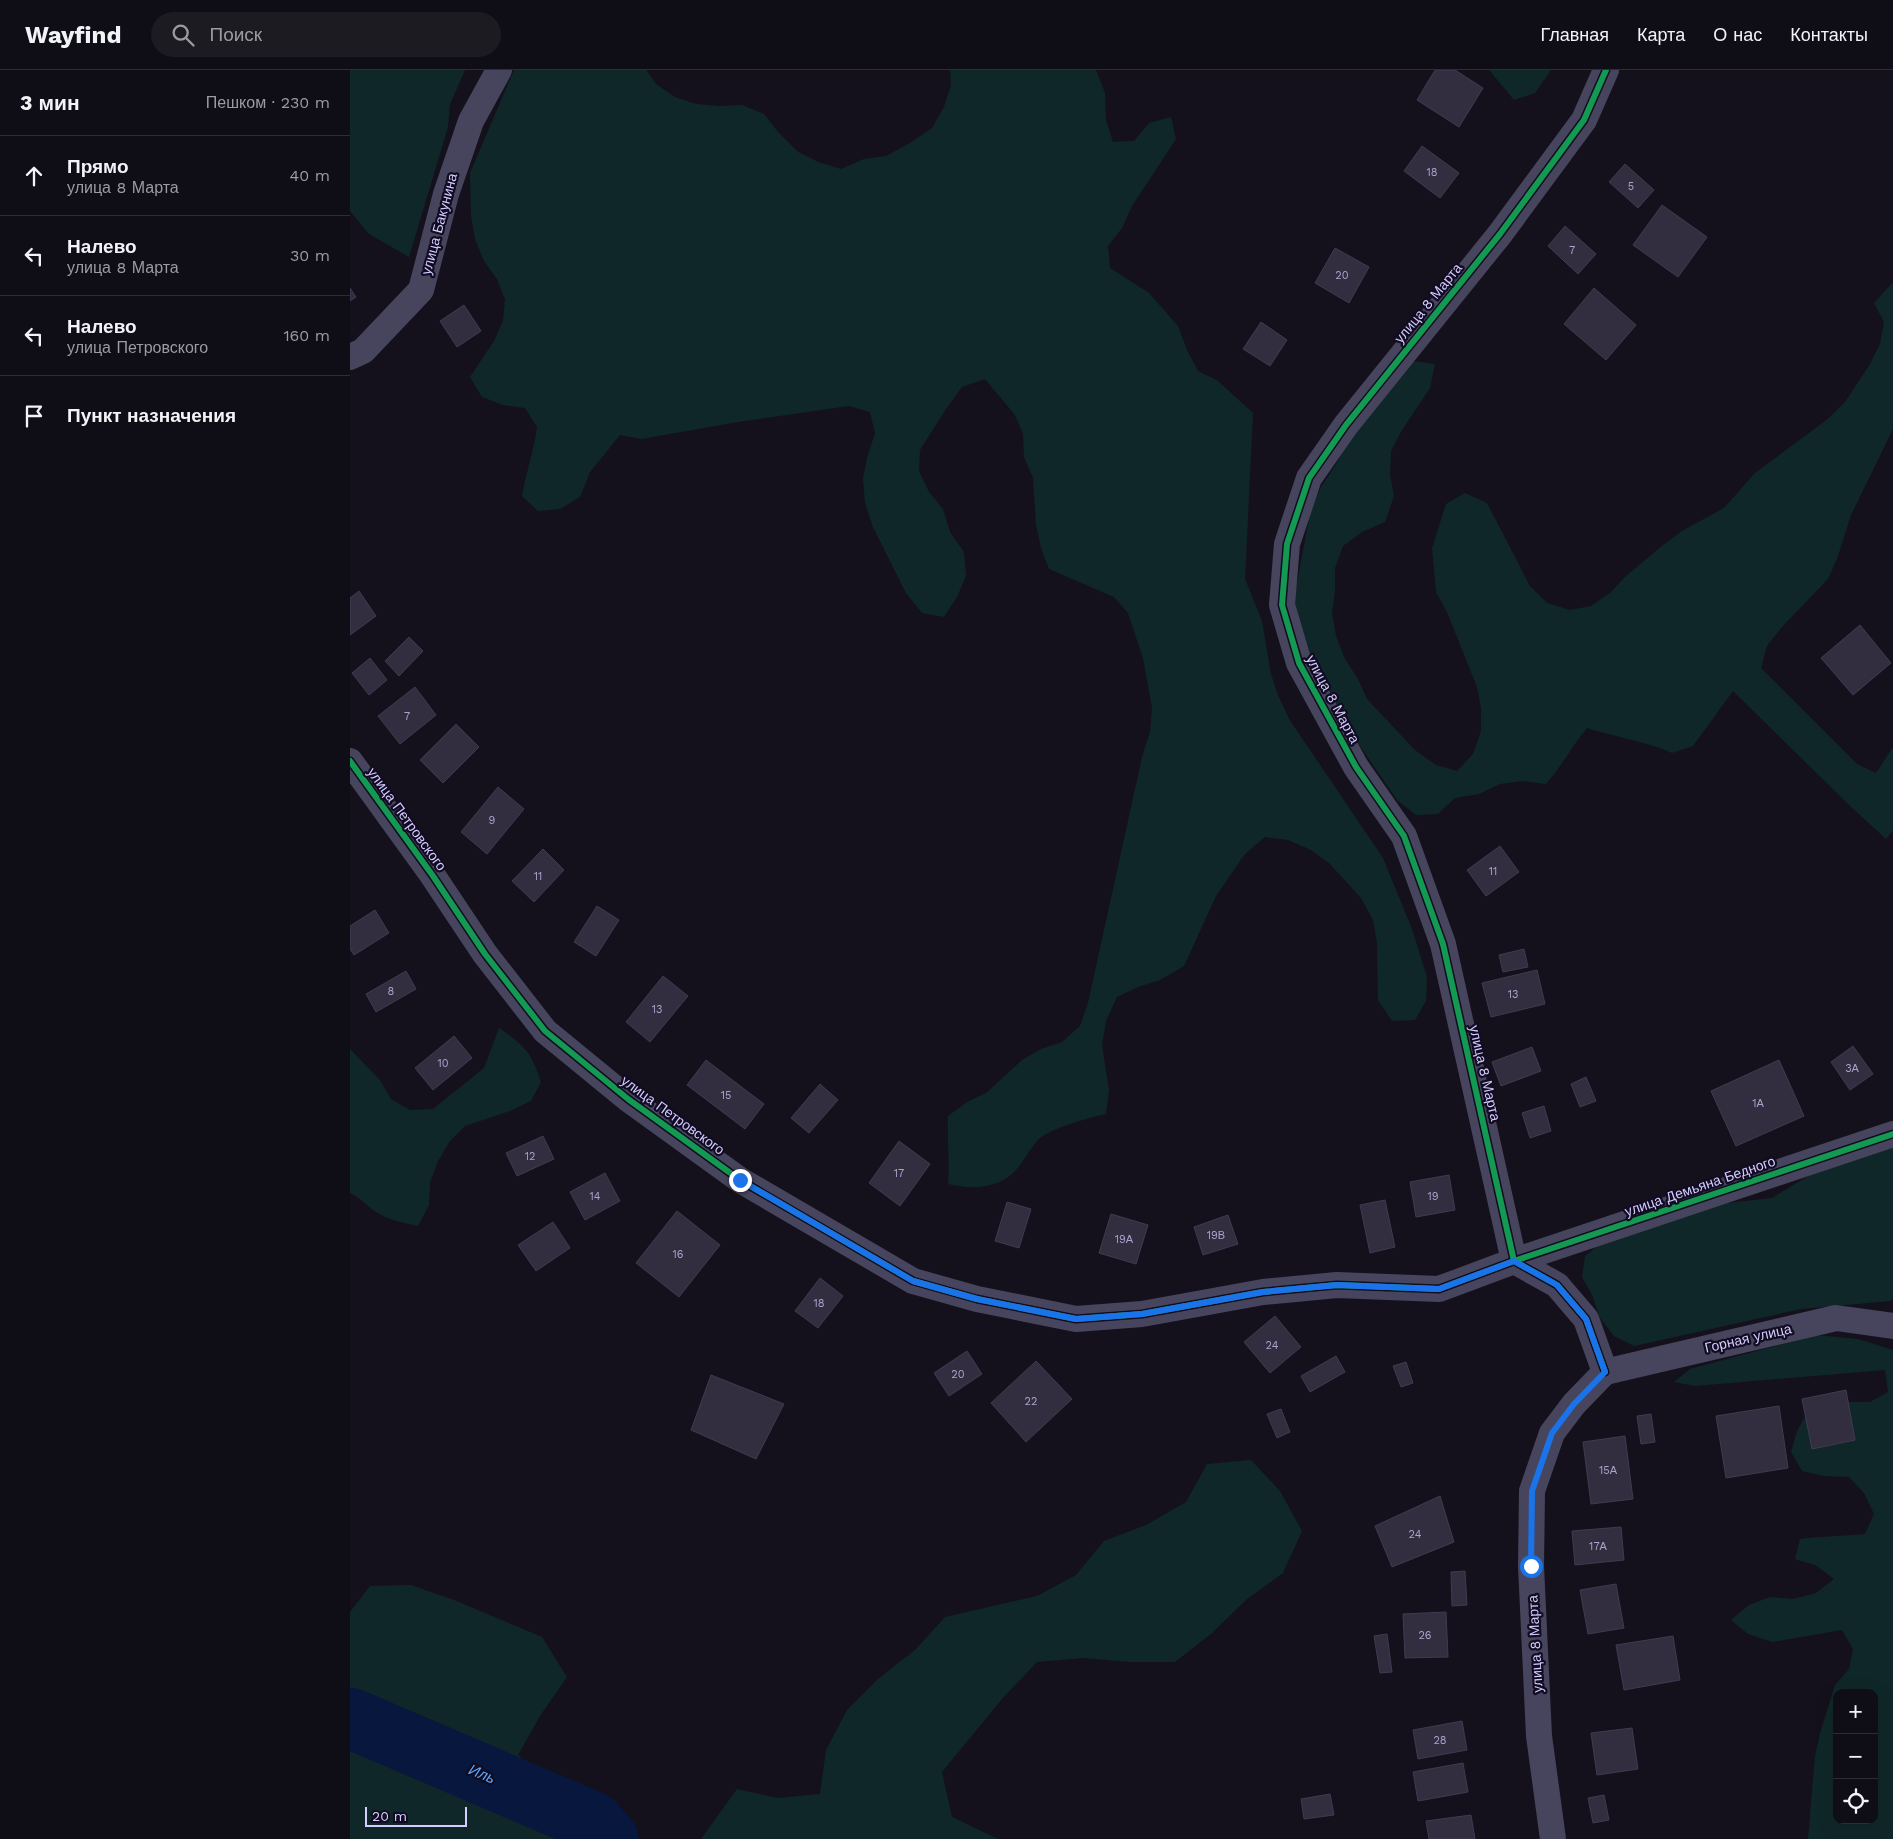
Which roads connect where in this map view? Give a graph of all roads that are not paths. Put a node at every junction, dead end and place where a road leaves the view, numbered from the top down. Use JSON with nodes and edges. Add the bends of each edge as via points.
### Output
{"nodes":[{"id":1,"x":499,"y":70,"type":"edge"},
{"id":2,"x":1606,"y":70,"type":"edge"},
{"id":3,"x":350,"y":357,"type":"edge"},
{"id":4,"x":350,"y":761,"type":"edge"},
{"id":5,"x":1893,"y":1134,"type":"edge"},
{"id":6,"x":1514,"y":1261,"type":"junction"},
{"id":7,"x":1893,"y":1326,"type":"edge"},
{"id":8,"x":1605,"y":1372,"type":"junction"},
{"id":9,"x":1553,"y":1839,"type":"edge"}],
"edges":[{"from":1,"to":3,"type":"street","name":"улица Бакунина","via":[[471,121],[446,194],[421,290],[363,351]]},
{"from":2,"to":6,"type":"street","name":"улица 8 Марта","via":[[1584,120],[1500,234],[1346,425],[1309,478],[1287,544],[1282,597],[1298,663],[1356,767],[1404,836],[1443,944]]},
{"from":4,"to":6,"type":"street","name":"улица Петровского","via":[[485,954],[546,1031],[628,1099],[740,1180],[913,1281],[977,1299],[1076,1319],[1142,1314],[1263,1292],[1337,1285],[1439,1289]]},
{"from":5,"to":6,"type":"street","name":"улица Демьяна Бедного"},
{"from":6,"to":8,"type":"street","via":[[1557,1285],[1586,1319]]},
{"from":7,"to":8,"type":"street","name":"Горная улица","via":[[1836,1318]]},
{"from":8,"to":9,"type":"street","name":"улица 8 Марта","via":[[1552,1433],[1532,1491],[1531,1566],[1539,1736]]}]}
